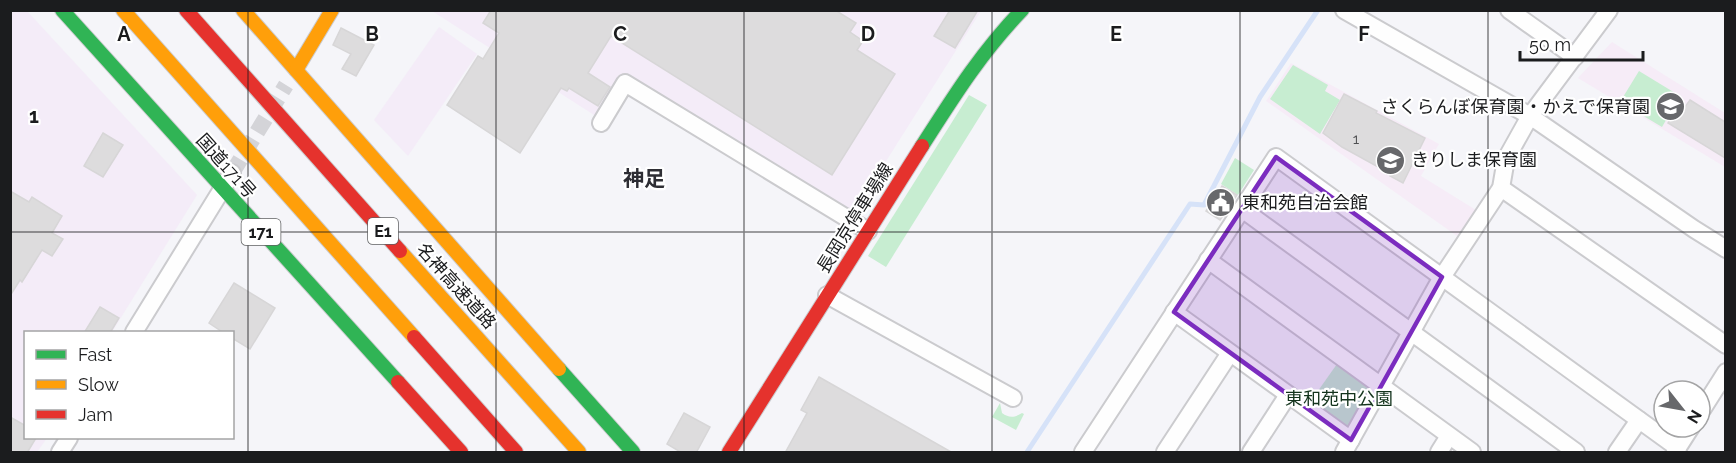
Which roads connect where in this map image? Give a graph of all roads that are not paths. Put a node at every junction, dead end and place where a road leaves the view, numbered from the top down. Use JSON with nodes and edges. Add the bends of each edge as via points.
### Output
{"nodes":[{"id":1,"x":62,"y":10,"type":"edge"},
{"id":2,"x":123,"y":10,"type":"edge"},
{"id":3,"x":186,"y":10,"type":"edge"},
{"id":4,"x":243,"y":10,"type":"edge"},
{"id":5,"x":332,"y":10,"type":"edge"},
{"id":6,"x":1022,"y":10,"type":"edge"},
{"id":7,"x":1344,"y":10,"type":"edge"},
{"id":8,"x":1509,"y":10,"type":"edge"},
{"id":9,"x":1609,"y":10,"type":"edge"},
{"id":10,"x":1372,"y":17,"type":"edge"},
{"id":11,"x":1575,"y":57,"type":"junction"},
{"id":12,"x":296,"y":70,"type":"junction"},
{"id":13,"x":286,"y":85,"type":"tunnel mouth"},
{"id":14,"x":1530,"y":116,"type":"junction"},
{"id":15,"x":601,"y":123,"type":"dead end"},
{"id":16,"x":232,"y":173,"type":"tunnel mouth"},
{"id":17,"x":1501,"y":188,"type":"junction"},
{"id":18,"x":222,"y":189,"type":"junction"},
{"id":19,"x":1242,"y":209,"type":"junction"},
{"id":20,"x":868,"y":231,"type":"junction"},
{"id":21,"x":1725,"y":249,"type":"edge"},
{"id":22,"x":1208,"y":260,"type":"junction"},
{"id":23,"x":1442,"y":277,"type":"junction"},
{"id":24,"x":827,"y":295,"type":"junction"},
{"id":25,"x":1174,"y":312,"type":"junction"},
{"id":26,"x":135,"y":331,"type":"edge"},
{"id":27,"x":1412,"y":332,"type":"junction"},
{"id":28,"x":1725,"y":345,"type":"edge"},
{"id":29,"x":1230,"y":352,"type":"junction"},
{"id":30,"x":1725,"y":372,"type":"edge"},
{"id":31,"x":1381,"y":386,"type":"junction"},
{"id":32,"x":1712,"y":393,"type":"edge"},
{"id":33,"x":1288,"y":395,"type":"junction"},
{"id":34,"x":1013,"y":398,"type":"dead end"},
{"id":35,"x":1639,"y":420,"type":"junction"},
{"id":36,"x":1449,"y":436,"type":"junction"},
{"id":37,"x":68,"y":439,"type":"edge"},
{"id":38,"x":1347,"y":446,"type":"edge"},
{"id":39,"x":1677,"y":450,"type":"edge"},
{"id":40,"x":60,"y":453,"type":"edge"},
{"id":41,"x":461,"y":453,"type":"edge"},
{"id":42,"x":516,"y":453,"type":"edge"},
{"id":43,"x":579,"y":453,"type":"edge"},
{"id":44,"x":633,"y":453,"type":"edge"},
{"id":45,"x":729,"y":453,"type":"edge"},
{"id":46,"x":1083,"y":453,"type":"edge"},
{"id":47,"x":1165,"y":453,"type":"edge"},
{"id":48,"x":1251,"y":453,"type":"edge"},
{"id":49,"x":1438,"y":453,"type":"edge"},
{"id":50,"x":1472,"y":453,"type":"edge"},
{"id":51,"x":1576,"y":453,"type":"edge"},
{"id":52,"x":1617,"y":453,"type":"edge"}],
"edges":[{"from":1,"to":18,"type":"main road","name":"国道171号","number":"171"},
{"from":2,"to":42,"type":"main road"},
{"from":3,"to":43,"type":"main road","name":"名神高速道路","number":"E1"},
{"from":4,"to":12,"type":"main road"},
{"from":5,"to":12,"type":"main road"},
{"from":6,"to":20,"type":"main road","name":"長岡京停車場線","via":[[975,63]]},
{"from":7,"to":10,"type":"street"},
{"from":8,"to":11,"type":"street"},
{"from":9,"to":11,"type":"street"},
{"from":10,"to":14,"type":"street"},
{"from":11,"to":14,"type":"street"},
{"from":12,"to":13,"type":"street"},
{"from":12,"to":44,"type":"main road"},
{"from":14,"to":17,"type":"street","via":[[1506,159]]},
{"from":14,"to":21,"type":"street"},
{"from":15,"to":20,"type":"street","via":[[625,83]]},
{"from":16,"to":18,"type":"street"},
{"from":17,"to":23,"type":"street"},
{"from":17,"to":28,"type":"street"},
{"from":18,"to":26,"type":"street"},
{"from":18,"to":41,"type":"main road","name":"国道171号","number":"171"},
{"from":19,"to":22,"type":"street"},
{"from":19,"to":23,"type":"street","via":[[1276,157]]},
{"from":19,"to":27,"type":"street"},
{"from":20,"to":24,"type":"main road","name":"長岡京停車場線"},
{"from":22,"to":25,"type":"street"},
{"from":22,"to":31,"type":"street"},
{"from":23,"to":27,"type":"street"},
{"from":23,"to":35,"type":"street"},
{"from":24,"to":34,"type":"street"},
{"from":24,"to":45,"type":"main road","name":"長岡京停車場線"},
{"from":25,"to":29,"type":"street"},
{"from":25,"to":46,"type":"street"},
{"from":27,"to":31,"type":"street"},
{"from":27,"to":51,"type":"street"},
{"from":29,"to":33,"type":"street"},
{"from":29,"to":47,"type":"street"},
{"from":30,"to":32,"type":"street"},
{"from":31,"to":36,"type":"street"},
{"from":31,"to":38,"type":"street"},
{"from":33,"to":38,"type":"street"},
{"from":33,"to":48,"type":"street"},
{"from":35,"to":39,"type":"street"},
{"from":35,"to":52,"type":"street"},
{"from":36,"to":49,"type":"street"},
{"from":36,"to":50,"type":"street"},
{"from":37,"to":40,"type":"street"}]}
